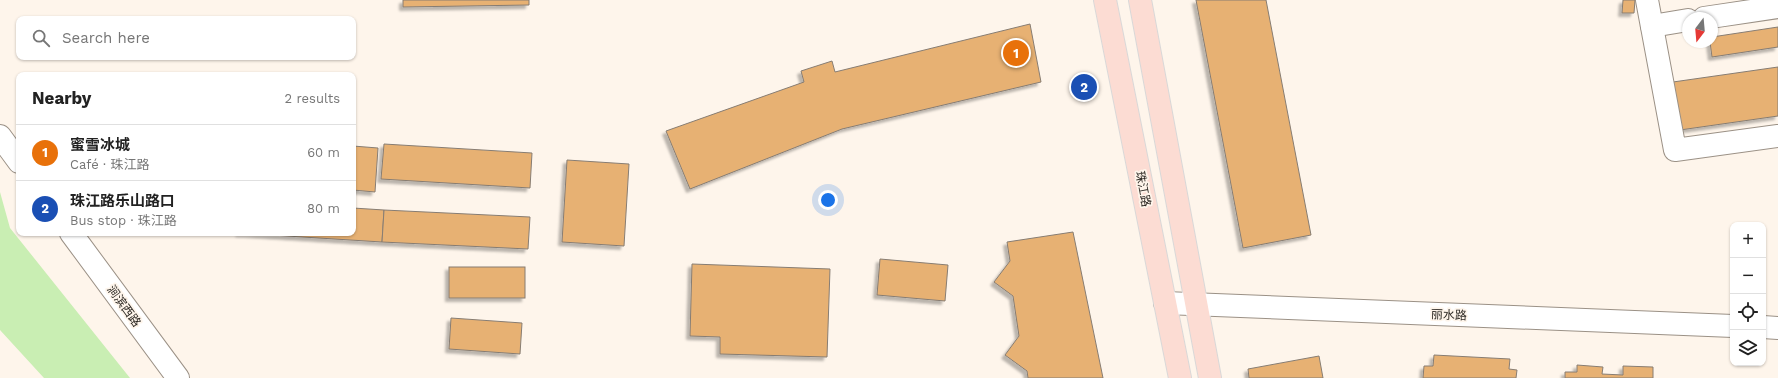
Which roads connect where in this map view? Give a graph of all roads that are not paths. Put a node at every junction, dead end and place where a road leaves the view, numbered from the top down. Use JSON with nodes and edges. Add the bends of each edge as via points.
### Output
{"nodes":[{"id":1,"x":1105,"y":0,"type":"edge"},
{"id":2,"x":1140,"y":0,"type":"edge"},
{"id":3,"x":1647,"y":0,"type":"edge"},
{"id":4,"x":1778,"y":7,"type":"edge"},
{"id":5,"x":1718,"y":16,"type":"edge"},
{"id":6,"x":1682,"y":21,"type":"edge"},
{"id":7,"x":1652,"y":26,"type":"junction"},
{"id":8,"x":0,"y":136,"type":"edge"},
{"id":9,"x":1778,"y":136,"type":"edge"},
{"id":10,"x":16,"y":158,"type":"edge"},
{"id":11,"x":73,"y":236,"type":"edge"},
{"id":12,"x":1166,"y":303,"type":"junction"},
{"id":13,"x":1196,"y":304,"type":"junction"},
{"id":14,"x":1730,"y":326,"type":"edge"},
{"id":15,"x":1766,"y":327,"type":"edge"},
{"id":16,"x":1778,"y":328,"type":"edge"},
{"id":17,"x":178,"y":378,"type":"edge"},
{"id":18,"x":1180,"y":378,"type":"edge"},
{"id":19,"x":1210,"y":378,"type":"edge"}],
"edges":[{"from":1,"to":12,"type":"main road","name":"珠江路"},
{"from":2,"to":13,"type":"main road"},
{"from":3,"to":7,"type":"street"},
{"from":4,"to":5,"type":"street"},
{"from":6,"to":7,"type":"street"},
{"from":7,"to":9,"type":"street","via":[[1675,150]]},
{"from":8,"to":10,"type":"street"},
{"from":11,"to":17,"type":"street","name":"涧滨西路"},
{"from":12,"to":13,"type":"street","name":"丽水路"},
{"from":12,"to":18,"type":"main road","name":"珠江路"},
{"from":13,"to":14,"type":"street","name":"丽水路"},
{"from":13,"to":19,"type":"main road"},
{"from":15,"to":16,"type":"street"}]}
